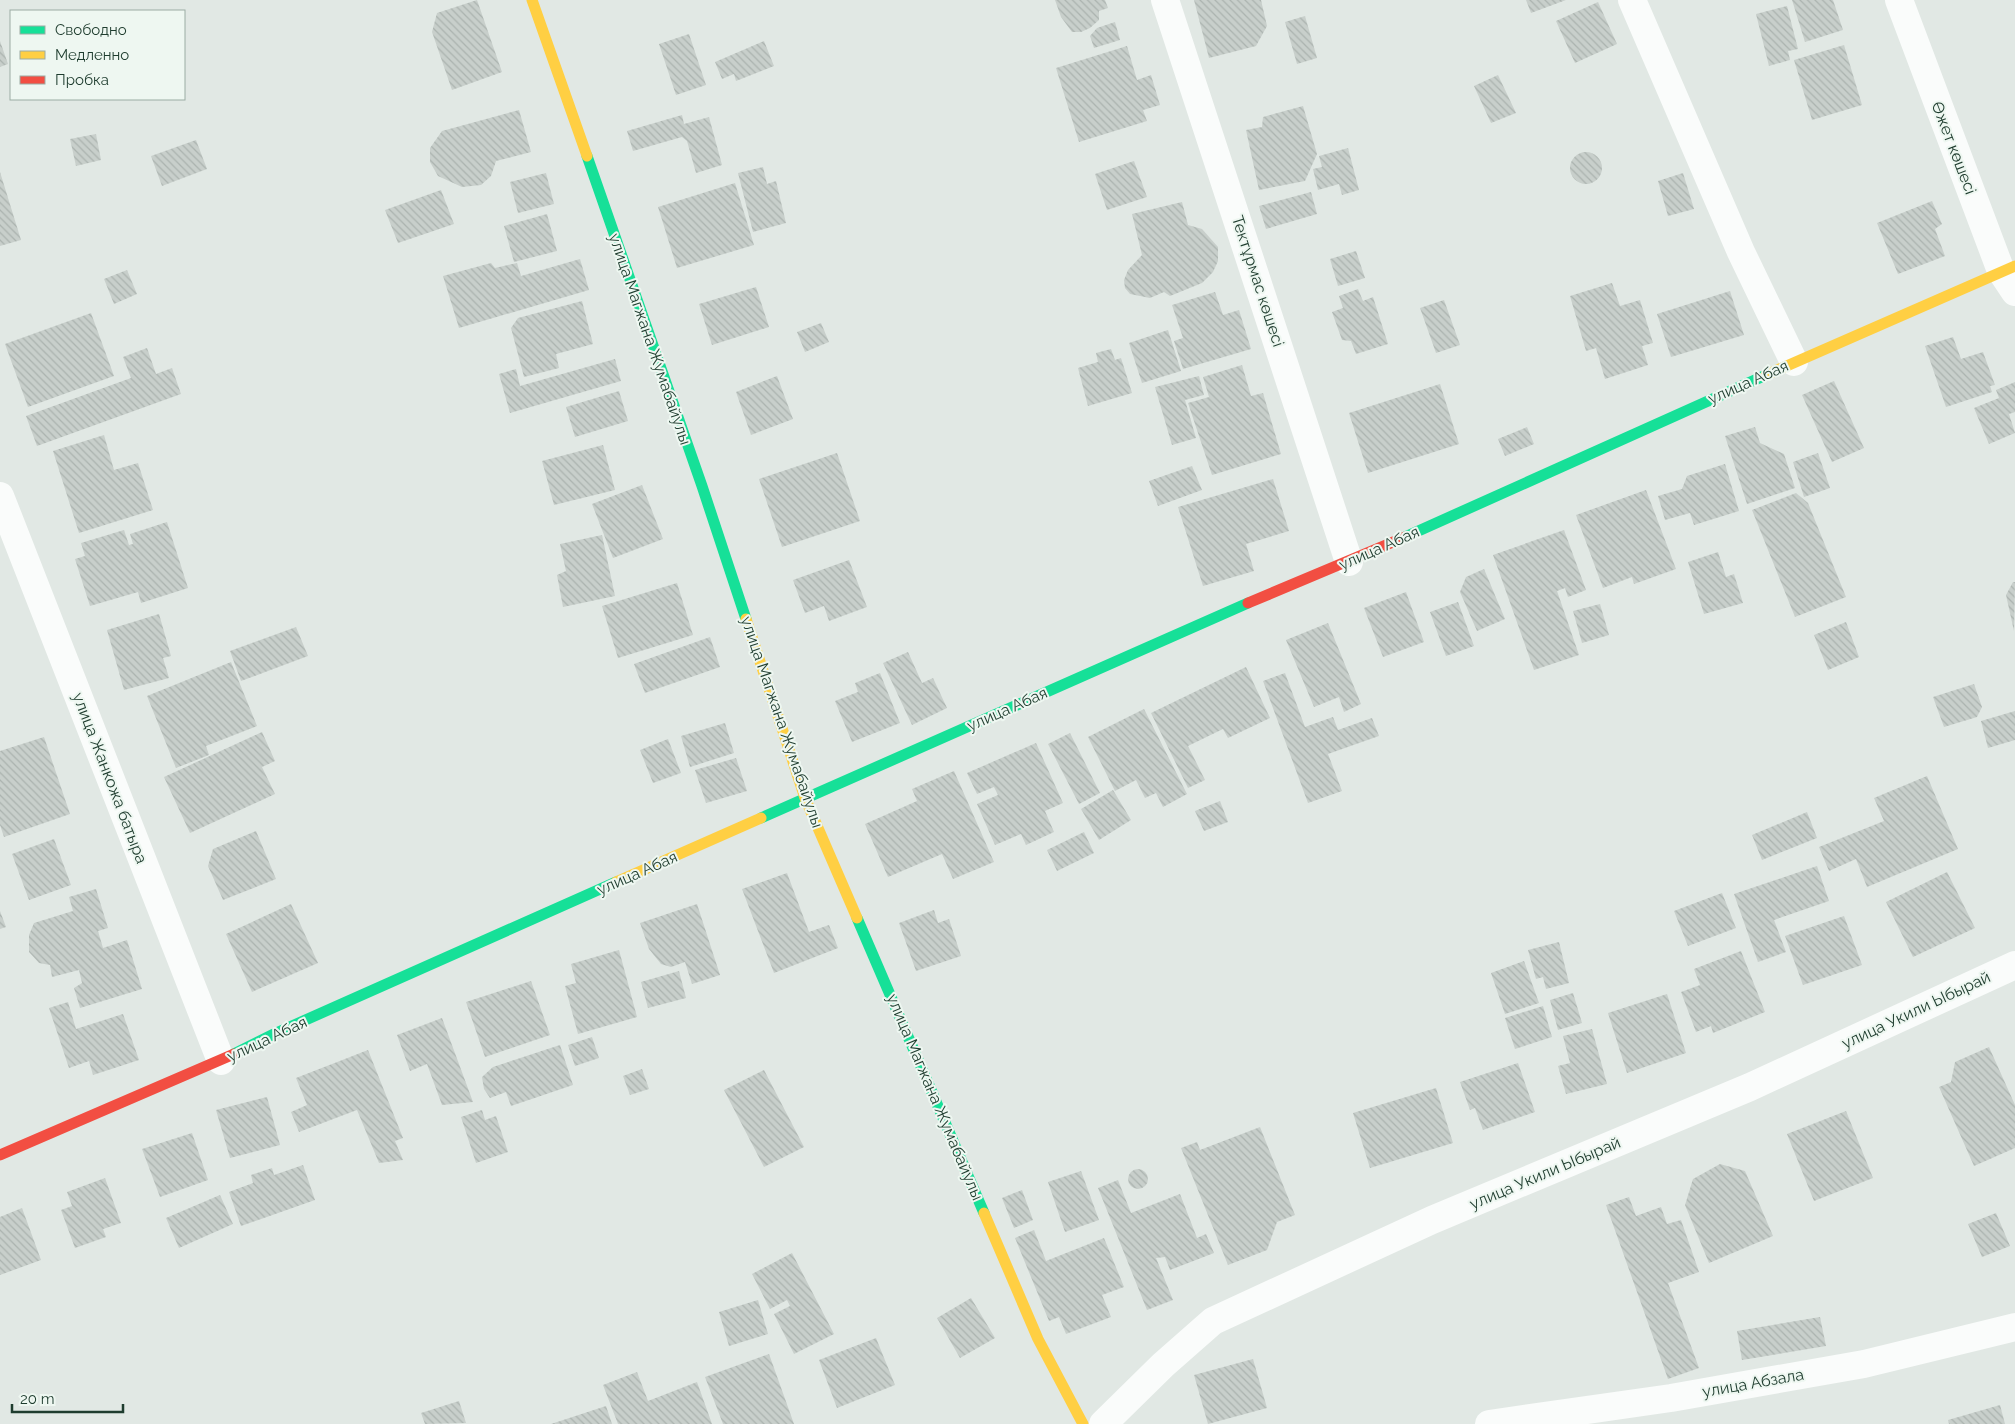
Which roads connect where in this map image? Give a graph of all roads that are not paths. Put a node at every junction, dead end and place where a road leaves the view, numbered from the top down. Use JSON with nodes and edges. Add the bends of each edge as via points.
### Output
{"nodes":[{"id":1,"x":532,"y":0,"type":"edge"},
{"id":2,"x":1165,"y":0,"type":"edge"},
{"id":3,"x":1632,"y":0,"type":"edge"},
{"id":4,"x":1898,"y":0,"type":"edge"},
{"id":5,"x":2010,"y":277,"type":"edge"},
{"id":6,"x":1794,"y":362,"type":"junction"},
{"id":7,"x":0,"y":496,"type":"edge"},
{"id":8,"x":1349,"y":562,"type":"junction"},
{"id":9,"x":805,"y":798,"type":"junction"},
{"id":10,"x":2015,"y":965,"type":"edge"},
{"id":11,"x":221,"y":1061,"type":"junction"},
{"id":12,"x":0,"y":1155,"type":"edge"},
{"id":13,"x":2015,"y":1327,"type":"edge"},
{"id":14,"x":1083,"y":1424,"type":"edge"},
{"id":15,"x":1102,"y":1424,"type":"edge"},
{"id":16,"x":1489,"y":1424,"type":"edge"}],
"edges":[{"from":1,"to":9,"type":"street","name":"улица Магжана Жумабайулы","via":[[702,486]]},
{"from":2,"to":8,"type":"street","name":"Тектұрмас көшесі"},
{"from":3,"to":6,"type":"street","via":[[1741,252]]},
{"from":4,"to":5,"type":"street","name":"Өжет көшесі"},
{"from":5,"to":6,"type":"street","name":"улица Абая"},
{"from":6,"to":8,"type":"street","name":"улица Абая"},
{"from":7,"to":11,"type":"street","name":"улица Жанкожа батыра"},
{"from":8,"to":9,"type":"street","name":"улица Абая","via":[[1214,617]]},
{"from":9,"to":11,"type":"street","name":"улица Абая","via":[[274,1034]]},
{"from":9,"to":14,"type":"street","name":"улица Магжана Жумабайулы","via":[[1038,1339]]},
{"from":10,"to":15,"type":"street","name":"улица Укили Ыбырай","via":[[1750,1087],[1432,1220],[1213,1321]]},
{"from":11,"to":12,"type":"street","name":"улица Абая"},
{"from":13,"to":16,"type":"street","name":"улица Абзала","via":[[1864,1364],[1671,1398]]}]}
